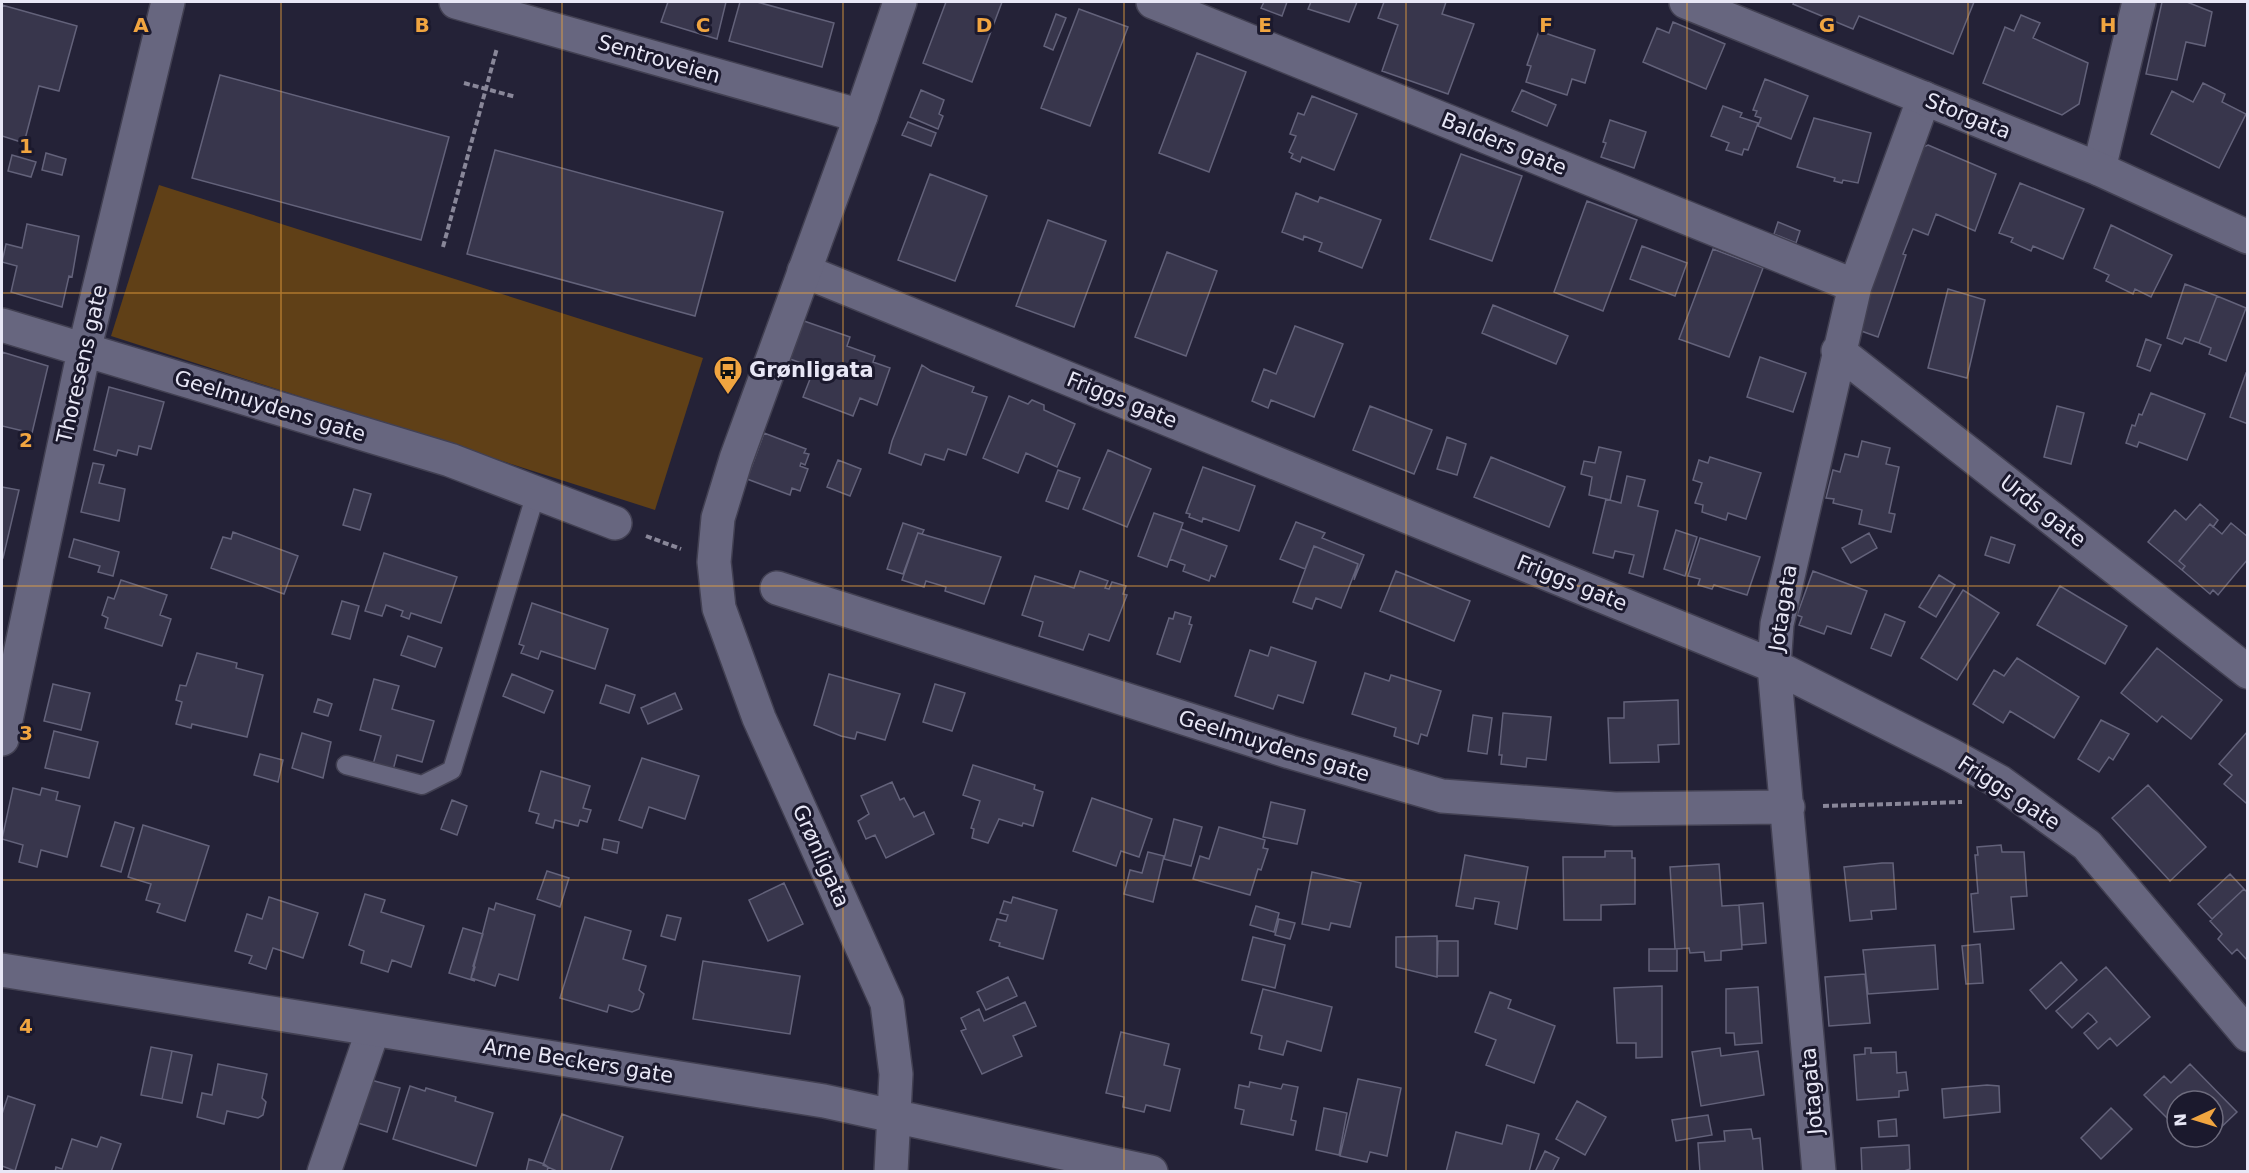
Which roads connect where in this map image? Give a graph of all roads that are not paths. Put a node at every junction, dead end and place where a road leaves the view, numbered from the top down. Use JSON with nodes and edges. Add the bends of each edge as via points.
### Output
{"nodes":[{"id":1,"x":168,"y":2,"type":"edge"},
{"id":2,"x":456,"y":2,"type":"edge"},
{"id":3,"x":900,"y":2,"type":"edge"},
{"id":4,"x":1153,"y":2,"type":"edge"},
{"id":5,"x":1686,"y":2,"type":"edge"},
{"id":6,"x":2139,"y":2,"type":"edge"},
{"id":7,"x":1924,"y":98,"type":"junction"},
{"id":8,"x":861,"y":116,"type":"junction"},
{"id":9,"x":2099,"y":169,"type":"junction"},
{"id":10,"x":2247,"y":237,"type":"edge"},
{"id":11,"x":804,"y":271,"type":"junction"},
{"id":12,"x":1855,"y":286,"type":"junction"},
{"id":13,"x":2,"y":325,"type":"edge"},
{"id":14,"x":84,"y":351,"type":"junction"},
{"id":15,"x":1838,"y":351,"type":"junction"},
{"id":16,"x":536,"y":493,"type":"junction"},
{"id":17,"x":615,"y":523,"type":"dead end"},
{"id":18,"x":777,"y":588,"type":"dead end"},
{"id":19,"x":1774,"y":666,"type":"junction"},
{"id":20,"x":2247,"y":672,"type":"edge"},
{"id":21,"x":2,"y":732,"type":"edge"},
{"id":22,"x":346,"y":765,"type":"dead end"},
{"id":23,"x":1788,"y":807,"type":"junction"},
{"id":24,"x":2,"y":970,"type":"edge"},
{"id":25,"x":373,"y":1030,"type":"junction"},
{"id":26,"x":2247,"y":1035,"type":"edge"},
{"id":27,"x":894,"y":1114,"type":"junction"},
{"id":28,"x":324,"y":1172,"type":"edge"},
{"id":29,"x":891,"y":1172,"type":"edge"},
{"id":30,"x":1151,"y":1172,"type":"edge"},
{"id":31,"x":1819,"y":1172,"type":"edge"}],
"edges":[{"from":1,"to":14,"type":"street","name":"Thoresens gate"},
{"from":2,"to":8,"type":"street","name":"Sentroveien"},
{"from":3,"to":8,"type":"street","name":"Grønligata"},
{"from":4,"to":12,"type":"street","name":"Balders gate"},
{"from":5,"to":7,"type":"street","name":"Storgata"},
{"from":6,"to":9,"type":"street"},
{"from":7,"to":9,"type":"street","name":"Storgata"},
{"from":7,"to":12,"type":"street","name":"Jotagata"},
{"from":8,"to":11,"type":"street","name":"Grønligata"},
{"from":9,"to":10,"type":"street","name":"Storgata"},
{"from":11,"to":19,"type":"street","name":"Friggs gate"},
{"from":11,"to":27,"type":"street","name":"Grønligata","via":[[718,518],[716,585],[719,608],[759,718],[887,1003],[896,1074]]},
{"from":12,"to":15,"type":"street","name":"Jotagata"},
{"from":13,"to":14,"type":"street","name":"Geelmuydens gate"},
{"from":14,"to":16,"type":"street","name":"Geelmuydens gate","via":[[450,460]]},
{"from":14,"to":21,"type":"street","name":"Thoresens gate"},
{"from":15,"to":19,"type":"street","name":"Jotagata","via":[[1777,624]]},
{"from":15,"to":20,"type":"street","name":"Urds gate"},
{"from":16,"to":17,"type":"street","name":"Geelmuydens gate"},
{"from":16,"to":22,"type":"lane","via":[[452,770],[422,785]]},
{"from":18,"to":23,"type":"street","name":"Geelmuydens gate","via":[[1290,752],[1442,796],[1615,810]]},
{"from":19,"to":23,"type":"street","name":"Jotagata"},
{"from":19,"to":26,"type":"street","name":"Friggs gate","via":[[2000,782],[2087,845]]},
{"from":23,"to":31,"type":"street","name":"Jotagata"},
{"from":24,"to":25,"type":"street","name":"Arne Beckers gate"},
{"from":25,"to":27,"type":"street","name":"Arne Beckers gate","via":[[692,1078]]},
{"from":25,"to":28,"type":"street"},
{"from":27,"to":29,"type":"street","name":"Grønligata"},
{"from":27,"to":30,"type":"street","name":"Arne Beckers gate"}]}
